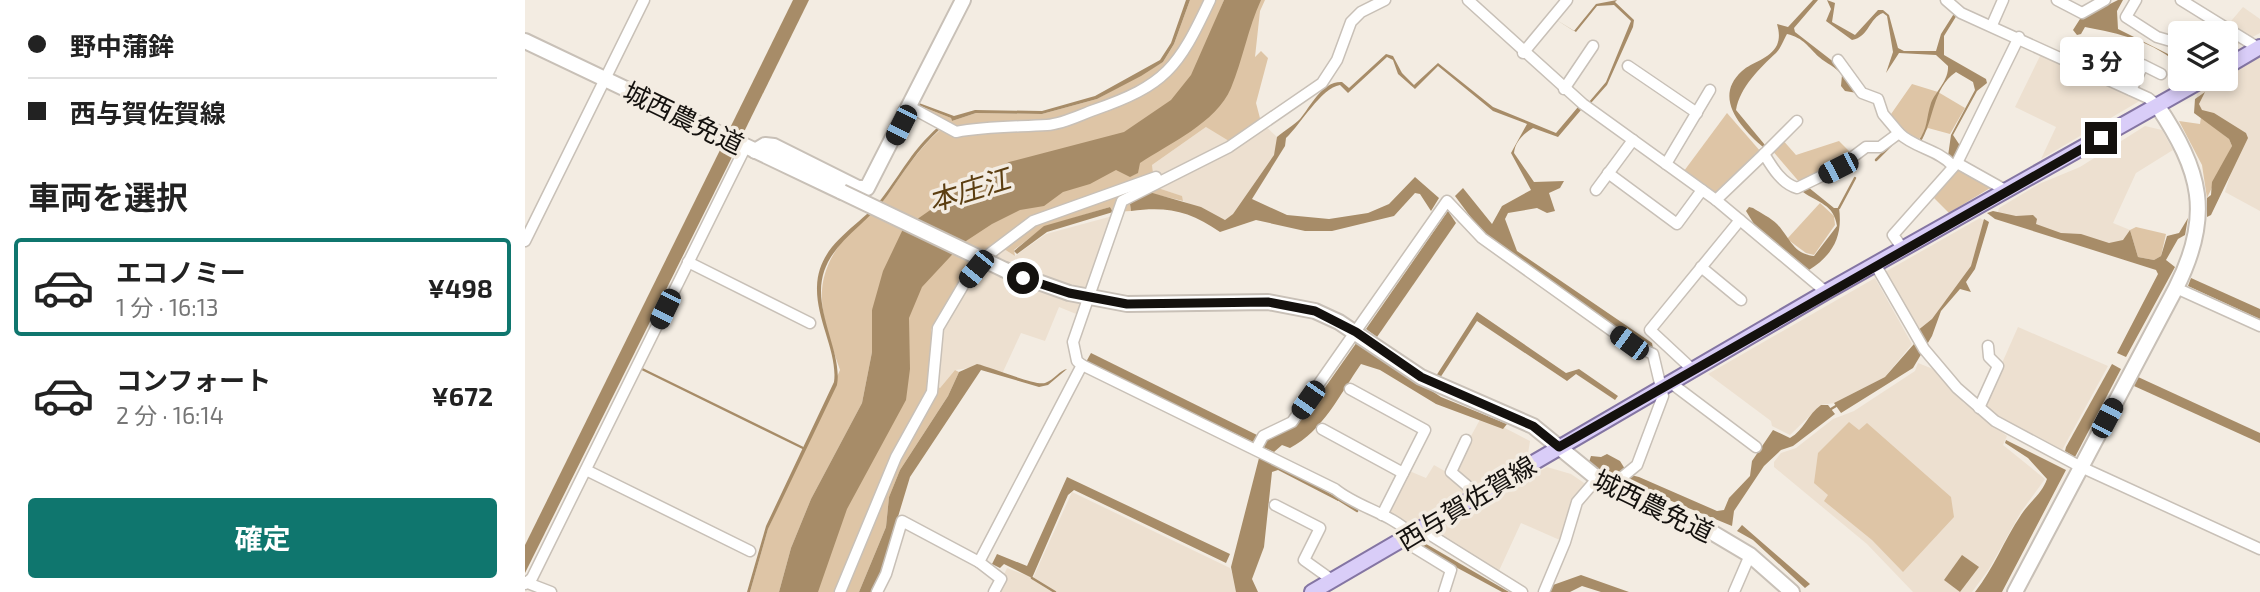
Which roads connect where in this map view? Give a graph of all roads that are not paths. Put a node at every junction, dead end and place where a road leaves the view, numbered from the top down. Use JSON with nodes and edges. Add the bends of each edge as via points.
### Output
{"nodes":[{"id":1,"x":644,"y":0,"type":"edge"},
{"id":2,"x":963,"y":0,"type":"edge"},
{"id":3,"x":1210,"y":0,"type":"edge"},
{"id":4,"x":1385,"y":0,"type":"edge"},
{"id":5,"x":1468,"y":0,"type":"edge"},
{"id":6,"x":1567,"y":0,"type":"edge"},
{"id":7,"x":1946,"y":0,"type":"edge"},
{"id":8,"x":2003,"y":0,"type":"edge"},
{"id":9,"x":2057,"y":0,"type":"edge"},
{"id":10,"x":2105,"y":0,"type":"edge"},
{"id":11,"x":2136,"y":0,"type":"edge"},
{"id":12,"x":2181,"y":0,"type":"edge"},
{"id":13,"x":2209,"y":21,"type":"edge"},
{"id":14,"x":1992,"y":25,"type":"junction"},
{"id":15,"x":2019,"y":37,"type":"junction"},
{"id":16,"x":2238,"y":38,"type":"edge"},
{"id":17,"x":2168,"y":40,"type":"edge"},
{"id":18,"x":525,"y":41,"type":"edge"},
{"id":19,"x":1593,"y":46,"type":"dead end"},
{"id":20,"x":2259,"y":48,"type":"edge"},
{"id":21,"x":1523,"y":53,"type":"junction"},
{"id":22,"x":2238,"y":59,"type":"edge"},
{"id":23,"x":1838,"y":60,"type":"dead end"},
{"id":24,"x":1628,"y":66,"type":"dead end"},
{"id":25,"x":2161,"y":74,"type":"dead end"},
{"id":26,"x":605,"y":79,"type":"junction"},
{"id":27,"x":1565,"y":89,"type":"junction"},
{"id":28,"x":1710,"y":90,"type":"dead end"},
{"id":29,"x":2131,"y":90,"type":"junction"},
{"id":30,"x":2182,"y":91,"type":"edge"},
{"id":31,"x":2157,"y":105,"type":"junction"},
{"id":32,"x":910,"y":107,"type":"junction"},
{"id":33,"x":1697,"y":113,"type":"junction"},
{"id":34,"x":1797,"y":121,"type":"dead end"},
{"id":35,"x":1899,"y":133,"type":"junction"},
{"id":36,"x":1633,"y":140,"type":"junction"},
{"id":37,"x":750,"y":148,"type":"junction"},
{"id":38,"x":1764,"y":154,"type":"junction"},
{"id":39,"x":1666,"y":164,"type":"junction"},
{"id":40,"x":1955,"y":164,"type":"junction"},
{"id":41,"x":1187,"y":168,"type":"junction"},
{"id":42,"x":1608,"y":173,"type":"junction"},
{"id":43,"x":1596,"y":190,"type":"dead end"},
{"id":44,"x":1702,"y":190,"type":"junction"},
{"id":45,"x":2007,"y":191,"type":"junction"},
{"id":46,"x":1716,"y":200,"type":"junction"},
{"id":47,"x":1739,"y":220,"type":"junction"},
{"id":48,"x":525,"y":241,"type":"edge"},
{"id":49,"x":1903,"y":249,"type":"junction"},
{"id":50,"x":688,"y":262,"type":"junction"},
{"id":51,"x":1875,"y":264,"type":"junction"},
{"id":52,"x":1701,"y":267,"type":"junction"},
{"id":53,"x":2176,"y":288,"type":"junction"},
{"id":54,"x":1826,"y":292,"type":"junction"},
{"id":55,"x":1091,"y":298,"type":"junction"},
{"id":56,"x":1741,"y":300,"type":"dead end"},
{"id":57,"x":810,"y":324,"type":"dead end"},
{"id":58,"x":2260,"y":326,"type":"edge"},
{"id":59,"x":1356,"y":332,"type":"junction"},
{"id":60,"x":1988,"y":346,"type":"dead end"},
{"id":61,"x":1082,"y":365,"type":"junction"},
{"id":62,"x":1693,"y":370,"type":"junction"},
{"id":63,"x":1667,"y":385,"type":"junction"},
{"id":64,"x":1350,"y":389,"type":"dead end"},
{"id":65,"x":1979,"y":408,"type":"junction"},
{"id":66,"x":1322,"y":429,"type":"dead end"},
{"id":67,"x":1466,"y":440,"type":"dead end"},
{"id":68,"x":1559,"y":447,"type":"junction"},
{"id":69,"x":1756,"y":447,"type":"dead end"},
{"id":70,"x":1256,"y":449,"type":"junction"},
{"id":71,"x":2081,"y":467,"type":"junction"},
{"id":72,"x":586,"y":470,"type":"junction"},
{"id":73,"x":1403,"y":473,"type":"junction"},
{"id":74,"x":1596,"y":480,"type":"junction"},
{"id":75,"x":1609,"y":488,"type":"junction"},
{"id":76,"x":1478,"y":495,"type":"junction"},
{"id":77,"x":1275,"y":505,"type":"dead end"},
{"id":78,"x":1382,"y":515,"type":"junction"},
{"id":79,"x":1412,"y":535,"type":"junction"},
{"id":80,"x":2260,"y":549,"type":"edge"},
{"id":81,"x":750,"y":551,"type":"dead end"},
{"id":82,"x":1750,"y":555,"type":"junction"},
{"id":83,"x":979,"y":562,"type":"junction"},
{"id":84,"x":1332,"y":580,"type":"junction"},
{"id":85,"x":525,"y":583,"type":"edge"},
{"id":86,"x":551,"y":592,"type":"edge"},
{"id":87,"x":840,"y":592,"type":"edge"},
{"id":88,"x":877,"y":592,"type":"edge"},
{"id":89,"x":994,"y":592,"type":"edge"},
{"id":90,"x":1312,"y":592,"type":"edge"},
{"id":91,"x":1444,"y":592,"type":"edge"},
{"id":92,"x":1522,"y":592,"type":"edge"},
{"id":93,"x":1544,"y":592,"type":"edge"},
{"id":94,"x":1734,"y":592,"type":"edge"},
{"id":95,"x":1792,"y":592,"type":"edge"},
{"id":96,"x":2015,"y":592,"type":"edge"}],
"edges":[{"from":1,"to":26,"type":"street"},
{"from":2,"to":32,"type":"street"},
{"from":3,"to":32,"type":"street","via":[[1176,65],[1134,96],[1051,125],[956,132]]},
{"from":4,"to":41,"type":"street","via":[[1351,22],[1338,60],[1322,83],[1229,147]]},
{"from":5,"to":21,"type":"street"},
{"from":6,"to":21,"type":"street"},
{"from":7,"to":14,"type":"street","via":[[1961,13]]},
{"from":8,"to":14,"type":"street"},
{"from":9,"to":10,"type":"street","via":[[2082,13]]},
{"from":11,"to":17,"type":"street","via":[[2126,17]]},
{"from":12,"to":13,"type":"street"},
{"from":14,"to":15,"type":"street"},
{"from":15,"to":29,"type":"street"},
{"from":15,"to":40,"type":"street"},
{"from":16,"to":20,"type":"street"},
{"from":18,"to":26,"type":"street","name":"城西農免道"},
{"from":19,"to":27,"type":"street"},
{"from":20,"to":22,"type":"main road"},
{"from":21,"to":27,"type":"street"},
{"from":23,"to":35,"type":"street","via":[[1862,93],[1878,99],[1883,114]]},
{"from":24,"to":33,"type":"street"},
{"from":25,"to":29,"type":"street","via":[[2143,65]]},
{"from":26,"to":37,"type":"street","name":"城西農免道"},
{"from":26,"to":48,"type":"street"},
{"from":27,"to":36,"type":"street"},
{"from":28,"to":33,"type":"street"},
{"from":29,"to":31,"type":"street"},
{"from":30,"to":31,"type":"main road","name":"西与賀佐賀線"},
{"from":31,"to":45,"type":"main road","name":"西与賀佐賀線"},
{"from":31,"to":53,"type":"street","via":[[2185,151],[2199,200],[2196,242]]},
{"from":32,"to":37,"type":"street","via":[[867,188],[858,188],[774,146]]},
{"from":33,"to":39,"type":"street"},
{"from":34,"to":38,"type":"street"},
{"from":35,"to":38,"type":"street","via":[[1797,188],[1789,186]]},
{"from":35,"to":40,"type":"street","via":[[1907,142]]},
{"from":36,"to":39,"type":"street"},
{"from":36,"to":42,"type":"street"},
{"from":37,"to":50,"type":"street"},
{"from":37,"to":55,"type":"street","name":"城西農免道","bridge":true,"via":[[1005,270]]},
{"from":38,"to":46,"type":"street"},
{"from":39,"to":44,"type":"street"},
{"from":40,"to":45,"type":"street"},
{"from":40,"to":49,"type":"street","via":[[1893,236]]},
{"from":41,"to":55,"type":"street","via":[[1122,201]]},
{"from":41,"to":87,"type":"street","via":[[1033,221],[988,255],[964,284],[939,328],[932,392],[896,457]]},
{"from":42,"to":43,"type":"street"},
{"from":42,"to":44,"type":"street","via":[[1677,223]]},
{"from":44,"to":46,"type":"street"},
{"from":45,"to":49,"type":"main road","name":"西与賀佐賀線"},
{"from":46,"to":47,"type":"street"},
{"from":47,"to":52,"type":"street"},
{"from":47,"to":54,"type":"street"},
{"from":49,"to":51,"type":"main road","name":"西与賀佐賀線"},
{"from":50,"to":57,"type":"street"},
{"from":50,"to":72,"type":"street"},
{"from":51,"to":54,"type":"main road","name":"西与賀佐賀線"},
{"from":51,"to":65,"type":"street","via":[[1917,340]]},
{"from":52,"to":56,"type":"street"},
{"from":52,"to":62,"type":"street","via":[[1650,330]]},
{"from":53,"to":58,"type":"street"},
{"from":53,"to":71,"type":"street"},
{"from":54,"to":62,"type":"main road","name":"西与賀佐賀線"},
{"from":55,"to":59,"type":"street","name":"城西農免道","via":[[1127,304],[1268,302],[1315,311]]},
{"from":55,"to":61,"type":"street","via":[[1073,342]]},
{"from":59,"to":63,"type":"street","via":[[1447,201],[1482,237],[1629,343],[1653,354]]},
{"from":59,"to":68,"type":"street","name":"城西農免道","via":[[1421,377],[1533,426]]},
{"from":59,"to":70,"type":"street","via":[[1292,422],[1263,436]]},
{"from":60,"to":65,"type":"street","via":[[1989,357],[1999,366]]},
{"from":61,"to":70,"type":"street"},
{"from":61,"to":83,"type":"street"},
{"from":62,"to":63,"type":"main road","name":"西与賀佐賀線"},
{"from":63,"to":68,"type":"main road","name":"西与賀佐賀線"},
{"from":63,"to":69,"type":"street"},
{"from":63,"to":75,"type":"street","via":[[1642,456],[1631,472]]},
{"from":64,"to":73,"type":"street","via":[[1425,430]]},
{"from":65,"to":71,"type":"street","via":[[2013,433]]},
{"from":66,"to":73,"type":"street"},
{"from":67,"to":76,"type":"street","via":[[1451,472]]},
{"from":68,"to":74,"type":"street","name":"城西農免道"},
{"from":68,"to":76,"type":"main road","name":"西与賀佐賀線"},
{"from":70,"to":78,"type":"street"},
{"from":71,"to":80,"type":"street"},
{"from":71,"to":96,"type":"street"},
{"from":72,"to":81,"type":"street"},
{"from":72,"to":85,"type":"street","via":[[532,579]]},
{"from":73,"to":78,"type":"street"},
{"from":74,"to":75,"type":"street","name":"城西農免道"},
{"from":74,"to":93,"type":"street","via":[[1577,502]]},
{"from":75,"to":82,"type":"street","name":"城西農免道","via":[[1713,533]]},
{"from":76,"to":79,"type":"main road","name":"西与賀佐賀線"},
{"from":77,"to":84,"type":"street","via":[[1320,528],[1304,560]]},
{"from":78,"to":79,"type":"street"},
{"from":79,"to":84,"type":"main road","name":"西与賀佐賀線"},
{"from":79,"to":91,"type":"street","via":[[1451,570]]},
{"from":79,"to":92,"type":"street"},
{"from":82,"to":94,"type":"street"},
{"from":82,"to":95,"type":"street","name":"城西農免道"},
{"from":83,"to":88,"type":"street","via":[[902,521]]},
{"from":83,"to":89,"type":"street","via":[[999,575]]},
{"from":84,"to":90,"type":"main road","name":"西与賀佐賀線"},
{"from":85,"to":86,"type":"street"}]}
